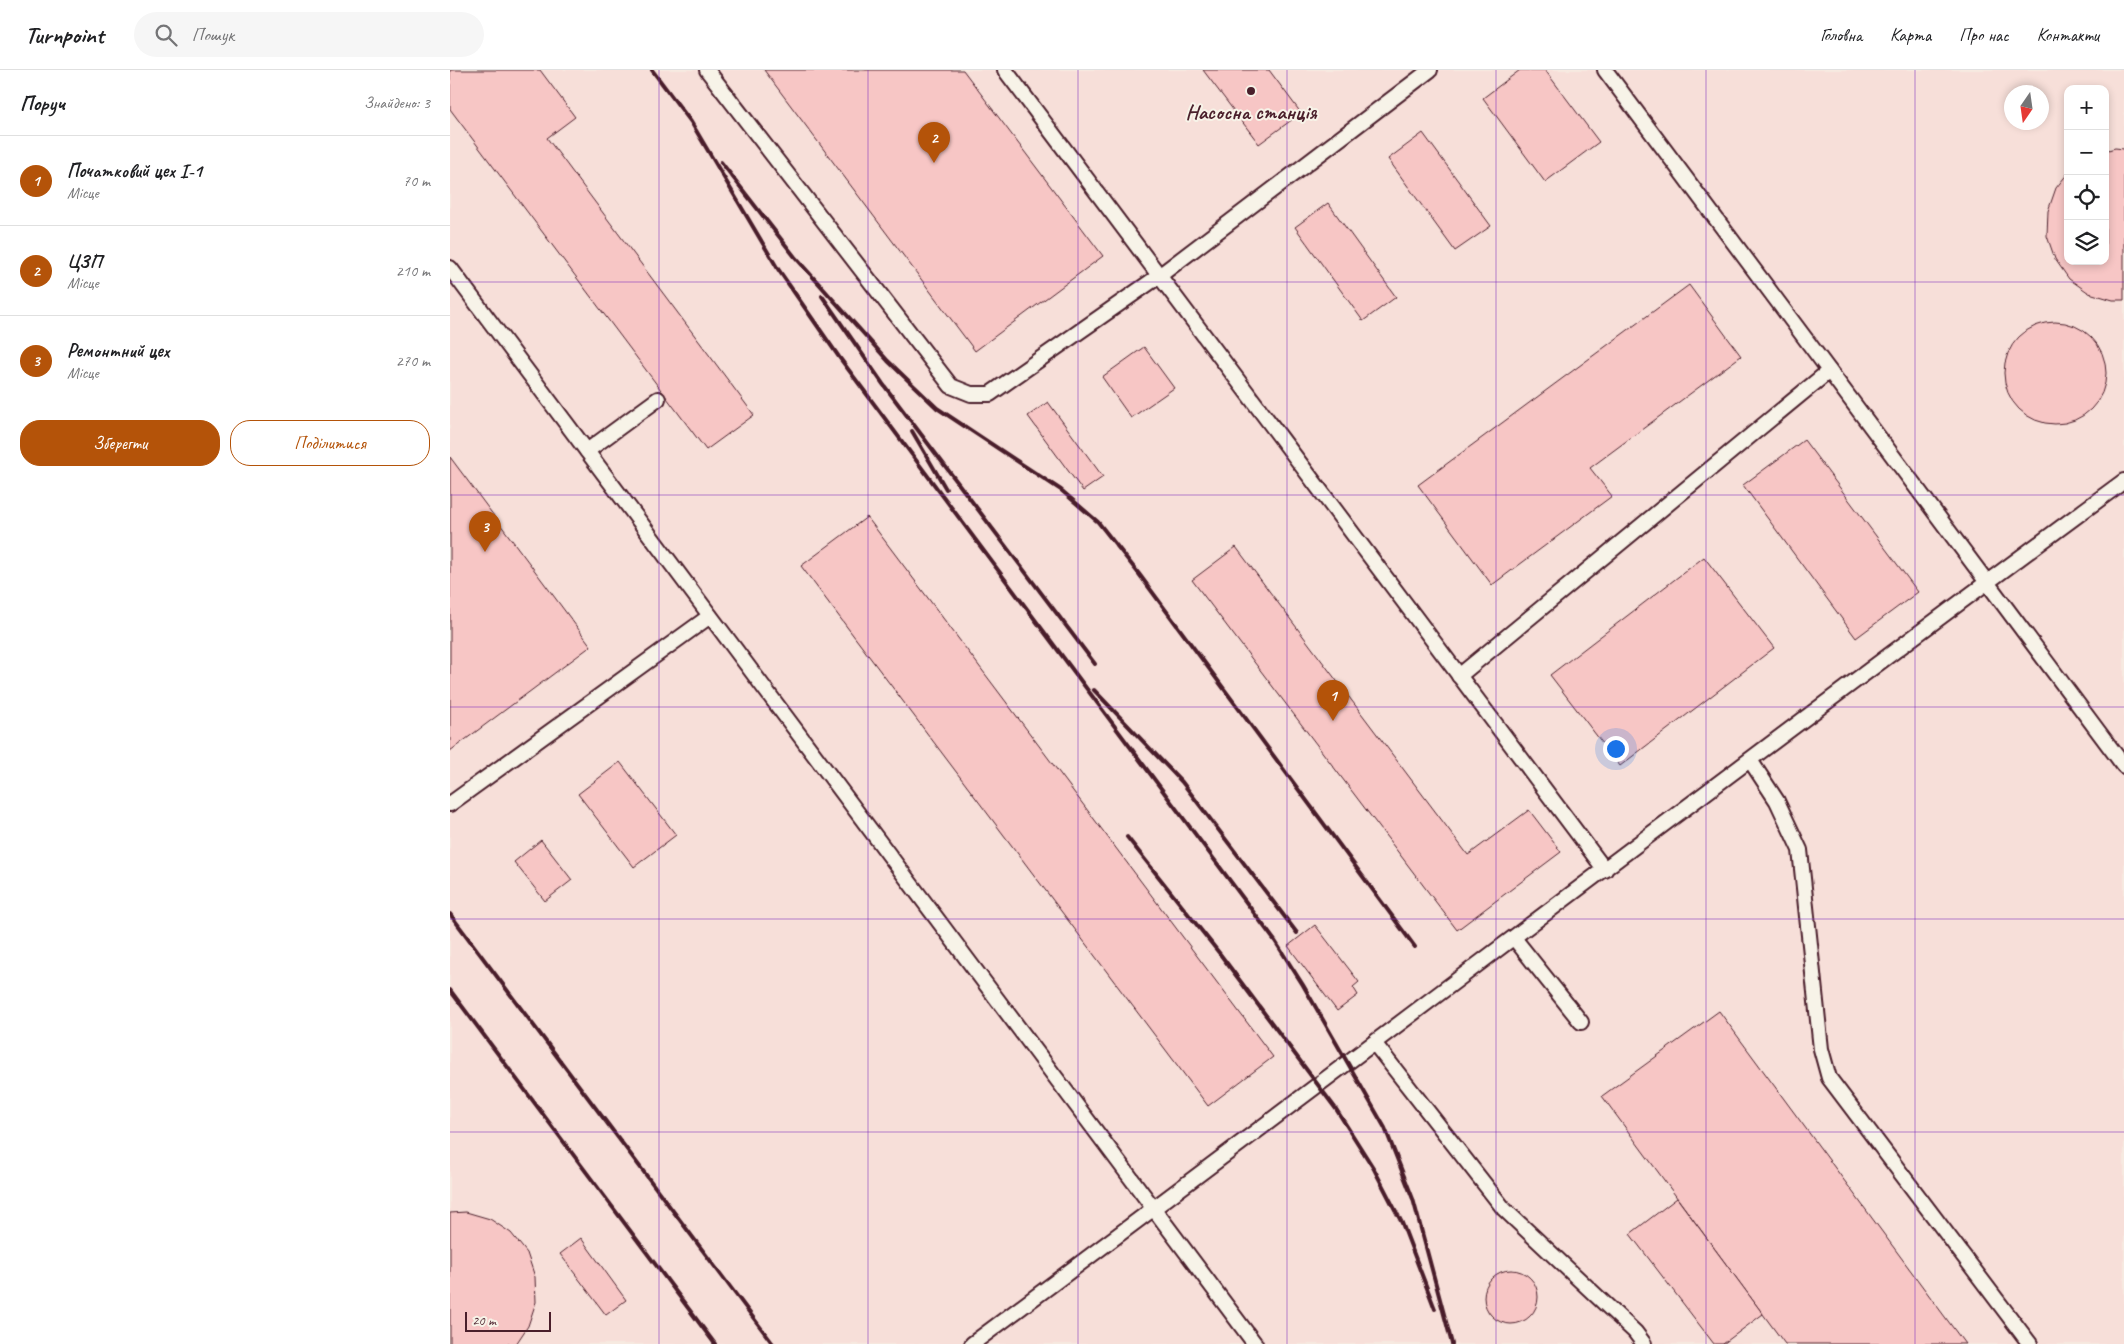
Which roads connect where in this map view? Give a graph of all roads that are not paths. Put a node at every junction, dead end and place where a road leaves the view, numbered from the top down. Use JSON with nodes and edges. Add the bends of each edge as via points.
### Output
{"nodes":[{"id":1,"x":707,"y":70,"type":"edge"},
{"id":2,"x":1005,"y":70,"type":"edge"},
{"id":3,"x":1430,"y":70,"type":"edge"},
{"id":4,"x":1605,"y":70,"type":"edge"},
{"id":5,"x":450,"y":268,"type":"edge"},
{"id":6,"x":1159,"y":276,"type":"junction"},
{"id":7,"x":1829,"y":372,"type":"junction"},
{"id":8,"x":658,"y":399,"type":"dead end"},
{"id":9,"x":588,"y":451,"type":"junction"},
{"id":10,"x":2124,"y":481,"type":"edge"},
{"id":11,"x":1986,"y":583,"type":"junction"},
{"id":12,"x":710,"y":616,"type":"junction"},
{"id":13,"x":1460,"y":676,"type":"junction"},
{"id":14,"x":1750,"y":760,"type":"junction"},
{"id":15,"x":2124,"y":766,"type":"edge"},
{"id":16,"x":450,"y":804,"type":"edge"},
{"id":17,"x":1605,"y":870,"type":"junction"},
{"id":18,"x":1514,"y":938,"type":"junction"},
{"id":19,"x":1580,"y":1022,"type":"dead end"},
{"id":20,"x":1375,"y":1044,"type":"junction"},
{"id":21,"x":1154,"y":1209,"type":"junction"},
{"id":22,"x":972,"y":1344,"type":"edge"},
{"id":23,"x":1255,"y":1344,"type":"edge"},
{"id":24,"x":1644,"y":1344,"type":"edge"},
{"id":25,"x":2030,"y":1344,"type":"edge"}],
"edges":[{"from":1,"to":6,"type":"lane","via":[[951,386],[971,394],[990,394]]},
{"from":2,"to":6,"type":"lane"},
{"from":3,"to":6,"type":"lane"},
{"from":4,"to":7,"type":"lane"},
{"from":5,"to":9,"type":"lane"},
{"from":6,"to":13,"type":"lane"},
{"from":7,"to":11,"type":"lane"},
{"from":7,"to":13,"type":"lane"},
{"from":8,"to":9,"type":"lane"},
{"from":9,"to":12,"type":"lane"},
{"from":10,"to":11,"type":"lane"},
{"from":11,"to":14,"type":"lane"},
{"from":11,"to":15,"type":"lane"},
{"from":12,"to":16,"type":"lane"},
{"from":12,"to":21,"type":"lane"},
{"from":13,"to":17,"type":"lane"},
{"from":14,"to":17,"type":"lane"},
{"from":14,"to":25,"type":"lane","via":[[1777,801],[1800,850],[1821,1049],[1829,1078]]},
{"from":17,"to":18,"type":"lane"},
{"from":18,"to":19,"type":"lane"},
{"from":18,"to":20,"type":"lane"},
{"from":20,"to":21,"type":"lane"},
{"from":20,"to":24,"type":"lane","via":[[1504,1209]]},
{"from":21,"to":22,"type":"lane"},
{"from":21,"to":23,"type":"lane"}]}
